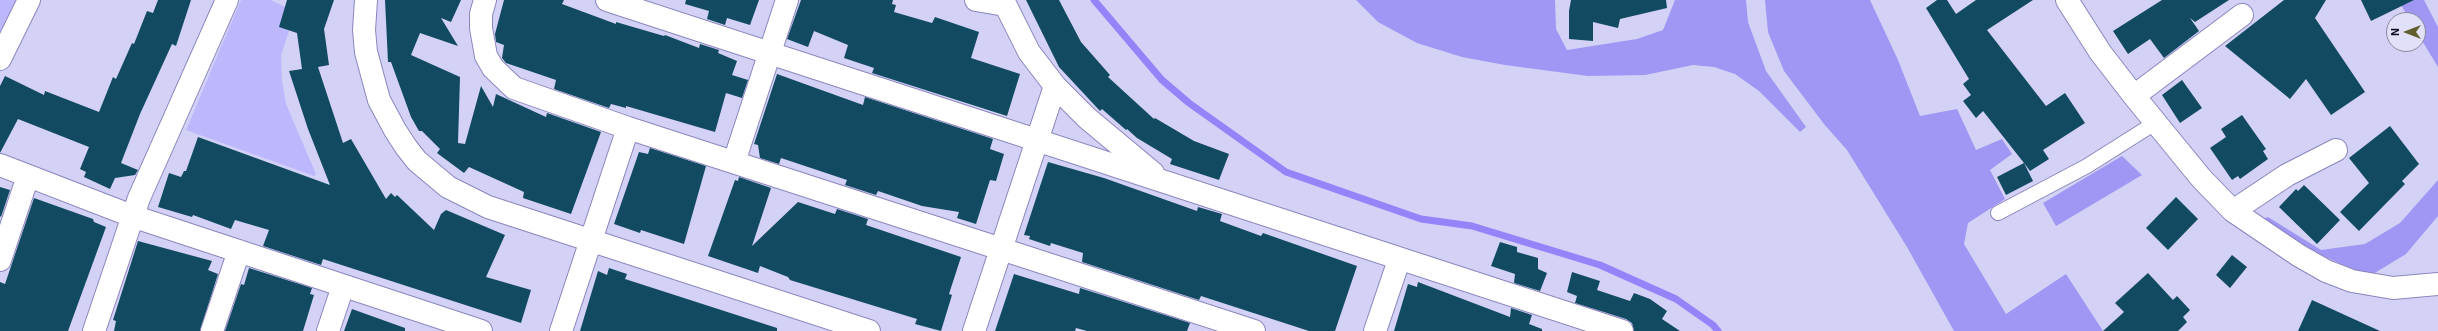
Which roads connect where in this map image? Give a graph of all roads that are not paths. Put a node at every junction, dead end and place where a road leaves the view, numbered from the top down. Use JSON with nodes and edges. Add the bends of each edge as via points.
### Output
{"nodes":[{"id":1,"x":29,"y":0,"type":"edge"},
{"id":2,"x":227,"y":0,"type":"edge"},
{"id":3,"x":366,"y":0,"type":"edge"},
{"id":4,"x":485,"y":0,"type":"edge"},
{"id":5,"x":607,"y":0,"type":"edge"},
{"id":6,"x":787,"y":0,"type":"edge"},
{"id":7,"x":976,"y":0,"type":"edge"},
{"id":8,"x":2074,"y":2,"type":"edge"},
{"id":9,"x":1004,"y":3,"type":"edge"},
{"id":10,"x":2242,"y":15,"type":"dead end"},
{"id":11,"x":769,"y":53,"type":"junction"},
{"id":12,"x":0,"y":59,"type":"edge"},
{"id":13,"x":1055,"y":86,"type":"junction"},
{"id":14,"x":2134,"y":96,"type":"junction"},
{"id":15,"x":2155,"y":123,"type":"junction"},
{"id":16,"x":628,"y":128,"type":"junction"},
{"id":17,"x":1037,"y":141,"type":"junction"},
{"id":18,"x":2336,"y":150,"type":"dead end"},
{"id":19,"x":734,"y":162,"type":"junction"},
{"id":20,"x":0,"y":165,"type":"edge"},
{"id":21,"x":28,"y":176,"type":"junction"},
{"id":22,"x":1169,"y":184,"type":"junction"},
{"id":23,"x":2233,"y":211,"type":"junction"},
{"id":24,"x":1998,"y":213,"type":"dead end"},
{"id":25,"x":132,"y":216,"type":"junction"},
{"id":26,"x":591,"y":241,"type":"junction"},
{"id":27,"x":1001,"y":250,"type":"junction"},
{"id":28,"x":239,"y":251,"type":"junction"},
{"id":29,"x":0,"y":260,"type":"edge"},
{"id":30,"x":1399,"y":260,"type":"junction"},
{"id":31,"x":2438,"y":284,"type":"edge"},
{"id":32,"x":343,"y":286,"type":"junction"},
{"id":33,"x":448,"y":326,"type":"edge"},
{"id":34,"x":94,"y":331,"type":"edge"},
{"id":35,"x":212,"y":331,"type":"edge"},
{"id":36,"x":328,"y":331,"type":"edge"},
{"id":37,"x":481,"y":331,"type":"edge"},
{"id":38,"x":561,"y":331,"type":"edge"},
{"id":39,"x":869,"y":331,"type":"edge"},
{"id":40,"x":974,"y":331,"type":"edge"},
{"id":41,"x":1254,"y":331,"type":"edge"},
{"id":42,"x":1375,"y":331,"type":"edge"},
{"id":43,"x":1622,"y":331,"type":"edge"}],
"edges":[{"from":1,"to":12,"type":"street"},
{"from":2,"to":25,"type":"street"},
{"from":3,"to":26,"type":"street","via":[[366,52],[374,84],[395,130],[417,161],[448,187],[467,198]]},
{"from":4,"to":16,"type":"street","via":[[481,14],[482,42],[493,68],[514,88]]},
{"from":5,"to":11,"type":"street"},
{"from":6,"to":11,"type":"street"},
{"from":7,"to":9,"type":"street"},
{"from":8,"to":14,"type":"street","via":[[2100,52]]},
{"from":9,"to":13,"type":"street","via":[[1029,52]]},
{"from":10,"to":14,"type":"street"},
{"from":11,"to":17,"type":"street"},
{"from":11,"to":19,"type":"street"},
{"from":13,"to":17,"type":"street"},
{"from":13,"to":22,"type":"street","via":[[1119,146]]},
{"from":14,"to":15,"type":"street"},
{"from":15,"to":23,"type":"street","via":[[2201,178]]},
{"from":15,"to":24,"type":"lane","via":[[2087,166]]},
{"from":16,"to":19,"type":"street"},
{"from":16,"to":26,"type":"street"},
{"from":17,"to":22,"type":"street"},
{"from":17,"to":27,"type":"street"},
{"from":18,"to":23,"type":"street","via":[[2287,175]]},
{"from":19,"to":27,"type":"street"},
{"from":20,"to":21,"type":"street"},
{"from":21,"to":25,"type":"street"},
{"from":21,"to":29,"type":"street"},
{"from":22,"to":30,"type":"street"},
{"from":23,"to":31,"type":"street","via":[[2298,255],[2326,271],[2352,281],[2393,288]]},
{"from":25,"to":28,"type":"street"},
{"from":25,"to":34,"type":"street"},
{"from":26,"to":38,"type":"street"},
{"from":26,"to":39,"type":"street"},
{"from":27,"to":40,"type":"street"},
{"from":27,"to":41,"type":"street"},
{"from":28,"to":32,"type":"street"},
{"from":28,"to":35,"type":"street"},
{"from":30,"to":42,"type":"street"},
{"from":30,"to":43,"type":"street"},
{"from":32,"to":33,"type":"street"},
{"from":32,"to":36,"type":"street"},
{"from":33,"to":37,"type":"street"}]}
